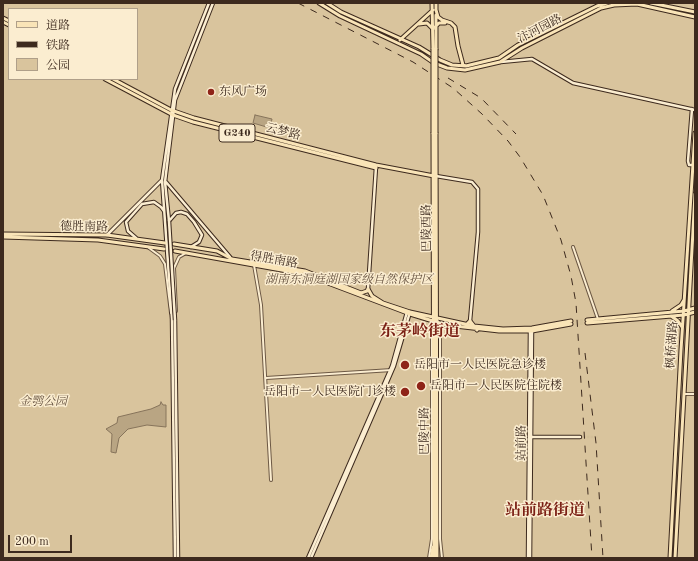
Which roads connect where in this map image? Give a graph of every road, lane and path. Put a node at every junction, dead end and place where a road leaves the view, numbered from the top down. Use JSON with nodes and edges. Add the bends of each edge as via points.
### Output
{"nodes":[{"id":1,"x":210,"y":3,"type":"edge"},
{"id":2,"x":213,"y":3,"type":"edge"},
{"id":3,"x":319,"y":3,"type":"edge"},
{"id":4,"x":327,"y":3,"type":"edge"},
{"id":5,"x":432,"y":3,"type":"edge"},
{"id":6,"x":436,"y":3,"type":"edge"},
{"id":7,"x":607,"y":3,"type":"edge"},
{"id":8,"x":651,"y":3,"type":"edge"},
{"id":9,"x":663,"y":4,"type":"edge"},
{"id":10,"x":434,"y":10,"type":"junction"},
{"id":11,"x":675,"y":10,"type":"junction"},
{"id":12,"x":695,"y":12,"type":"edge"},
{"id":13,"x":695,"y":17,"type":"edge"},
{"id":14,"x":451,"y":23,"type":"junction"},
{"id":15,"x":417,"y":24,"type":"junction"},
{"id":16,"x":434,"y":28,"type":"junction"},
{"id":17,"x":400,"y":40,"type":"junction"},
{"id":18,"x":398,"y":44,"type":"junction"},
{"id":19,"x":500,"y":62,"type":"junction"},
{"id":20,"x":466,"y":66,"type":"junction"},
{"id":21,"x":107,"y":80,"type":"edge"},
{"id":22,"x":115,"y":80,"type":"edge"},
{"id":23,"x":693,"y":110,"type":"edge"},
{"id":24,"x":172,"y":112,"type":"junction"},
{"id":25,"x":691,"y":114,"type":"junction"},
{"id":26,"x":695,"y":114,"type":"edge"},
{"id":27,"x":695,"y":133,"type":"edge"},
{"id":28,"x":693,"y":165,"type":"junction"},
{"id":29,"x":376,"y":166,"type":"junction"},
{"id":30,"x":434,"y":176,"type":"junction"},
{"id":31,"x":164,"y":181,"type":"junction"},
{"id":32,"x":695,"y":194,"type":"edge"},
{"id":33,"x":164,"y":213,"type":"junction"},
{"id":34,"x":169,"y":221,"type":"junction"},
{"id":35,"x":107,"y":235,"type":"junction"},
{"id":36,"x":3,"y":236,"type":"edge"},
{"id":37,"x":140,"y":240,"type":"junction"},
{"id":38,"x":165,"y":243,"type":"dead end"},
{"id":39,"x":174,"y":244,"type":"dead end"},
{"id":40,"x":144,"y":246,"type":"junction"},
{"id":41,"x":190,"y":247,"type":"junction"},
{"id":42,"x":573,"y":247,"type":"dead end"},
{"id":43,"x":164,"y":249,"type":"dead end"},
{"id":44,"x":175,"y":251,"type":"dead end"},
{"id":45,"x":188,"y":253,"type":"junction"},
{"id":46,"x":232,"y":259,"type":"junction"},
{"id":47,"x":254,"y":265,"type":"junction"},
{"id":48,"x":368,"y":289,"type":"junction"},
{"id":49,"x":685,"y":298,"type":"junction"},
{"id":50,"x":695,"y":308,"type":"edge"},
{"id":51,"x":686,"y":312,"type":"junction"},
{"id":52,"x":695,"y":312,"type":"edge"},
{"id":53,"x":408,"y":313,"type":"junction"},
{"id":54,"x":671,"y":314,"type":"junction"},
{"id":55,"x":598,"y":319,"type":"junction"},
{"id":56,"x":173,"y":320,"type":"junction"},
{"id":57,"x":470,"y":321,"type":"junction"},
{"id":58,"x":436,"y":322,"type":"junction"},
{"id":59,"x":571,"y":323,"type":"tunnel mouth"},
{"id":60,"x":446,"y":325,"type":"junction"},
{"id":61,"x":465,"y":325,"type":"junction"},
{"id":62,"x":474,"y":326,"type":"junction"},
{"id":63,"x":460,"y":327,"type":"junction"},
{"id":64,"x":531,"y":329,"type":"junction"},
{"id":65,"x":477,"y":330,"type":"junction"},
{"id":66,"x":682,"y":330,"type":"junction"},
{"id":67,"x":440,"y":332,"type":"junction"},
{"id":68,"x":391,"y":370,"type":"junction"},
{"id":69,"x":266,"y":378,"type":"junction"},
{"id":70,"x":683,"y":394,"type":"junction"},
{"id":71,"x":695,"y":394,"type":"edge"},
{"id":72,"x":530,"y":437,"type":"junction"},
{"id":73,"x":580,"y":437,"type":"tunnel mouth"},
{"id":74,"x":440,"y":440,"type":"junction"},
{"id":75,"x":438,"y":443,"type":"junction"},
{"id":76,"x":440,"y":456,"type":"junction"},
{"id":77,"x":438,"y":462,"type":"junction"},
{"id":78,"x":271,"y":480,"type":"dead end"},
{"id":79,"x":436,"y":539,"type":"junction"},
{"id":80,"x":177,"y":558,"type":"edge"},
{"id":81,"x":308,"y":558,"type":"edge"},
{"id":82,"x":311,"y":558,"type":"edge"},
{"id":83,"x":430,"y":558,"type":"edge"},
{"id":84,"x":437,"y":558,"type":"edge"},
{"id":85,"x":442,"y":558,"type":"edge"},
{"id":86,"x":529,"y":558,"type":"edge"},
{"id":87,"x":670,"y":558,"type":"edge"},
{"id":88,"x":675,"y":558,"type":"edge"}],
"edges":[{"from":1,"to":24,"type":"main road","via":[[175,89]]},
{"from":2,"to":24,"type":"main road"},
{"from":3,"to":18,"type":"main road","name":"汴河园路"},
{"from":4,"to":17,"type":"main road"},
{"from":5,"to":10,"type":"main road"},
{"from":6,"to":10,"type":"main road"},
{"from":7,"to":20,"type":"main road","name":"汴河园路","via":[[518,45],[499,58]]},
{"from":8,"to":9,"type":"main road","name":"汴河园路"},
{"from":9,"to":11,"type":"main road","name":"汴河园路"},
{"from":10,"to":14,"type":"main road","via":[[438,17]]},
{"from":10,"to":15,"type":"main road"},
{"from":10,"to":16,"type":"main road","name":"巴陵西路"},
{"from":11,"to":12,"type":"main road","name":"汴河园路"},
{"from":11,"to":13,"type":"main road","name":"汴河园路"},
{"from":11,"to":19,"type":"main road","name":"汴河园路","via":[[637,4],[601,8]]},
{"from":14,"to":16,"type":"main road","via":[[439,23]]},
{"from":14,"to":20,"type":"main road","via":[[457,34],[463,65]]},
{"from":15,"to":16,"type":"main road","via":[[427,23]]},
{"from":15,"to":17,"type":"main road"},
{"from":16,"to":30,"type":"main road","name":"巴陵西路","bridge":true},
{"from":17,"to":18,"type":"main road"},
{"from":17,"to":20,"type":"main road","via":[[419,47],[452,66]]},
{"from":18,"to":19,"type":"main road","name":"汴河园路","via":[[448,68],[476,69]]},
{"from":19,"to":23,"type":"main road","via":[[532,60],[573,83]]},
{"from":21,"to":24,"type":"main road","number":"G240"},
{"from":22,"to":24,"type":"main road","number":"G240"},
{"from":23,"to":25,"type":"main road"},
{"from":24,"to":29,"type":"main road","number":"G240","via":[[207,125]]},
{"from":24,"to":31,"type":"main road"},
{"from":25,"to":26,"type":"main road"},
{"from":25,"to":28,"type":"main road","via":[[688,161],[689,165]]},
{"from":27,"to":28,"type":"main road","name":"枫桥湖路"},
{"from":28,"to":49,"type":"main road","name":"枫桥湖路"},
{"from":29,"to":30,"type":"main road","number":"G240"},
{"from":29,"to":48,"type":"main road"},
{"from":30,"to":57,"type":"main road","via":[[472,182],[478,189],[478,232]]},
{"from":30,"to":58,"type":"main road","name":"巴陵西路"},
{"from":31,"to":33,"type":"main road"},
{"from":31,"to":34,"type":"main road"},
{"from":31,"to":35,"type":"main road"},
{"from":31,"to":46,"type":"main road"},
{"from":32,"to":51,"type":"main road","name":"枫桥湖路"},
{"from":33,"to":37,"type":"main road","via":[[158,204],[146,202],[129,217],[126,226],[128,232]]},
{"from":33,"to":56,"type":"main road"},
{"from":34,"to":41,"type":"main road","via":[[176,213],[181,212],[197,226],[201,232],[201,239]]},
{"from":34,"to":56,"type":"main road","bridge":true},
{"from":35,"to":36,"type":"main road","name":"德胜南路"},
{"from":35,"to":37,"type":"main road","name":"德胜南路"},
{"from":36,"to":40,"type":"main road","name":"德胜南路","via":[[85,239]]},
{"from":37,"to":38,"type":"main road","name":"德胜南路"},
{"from":39,"to":41,"type":"main road"},
{"from":40,"to":43,"type":"main road","name":"德胜南路"},
{"from":40,"to":56,"type":"street","via":[[158,253],[165,264]]},
{"from":41,"to":46,"type":"main road","via":[[217,251]]},
{"from":42,"to":55,"type":"street"},
{"from":44,"to":45,"type":"main road","name":"得胜南路"},
{"from":45,"to":47,"type":"main road","name":"得胜南路"},
{"from":45,"to":56,"type":"street","via":[[179,257],[175,263]]},
{"from":46,"to":48,"type":"main road","via":[[305,271],[361,293]]},
{"from":47,"to":53,"type":"main road","name":"得胜南路","via":[[304,274]]},
{"from":47,"to":69,"type":"street","via":[[261,305]]},
{"from":48,"to":53,"type":"main road","name":"得胜南路","via":[[376,300]]},
{"from":49,"to":51,"type":"main road","name":"枫桥湖路"},
{"from":49,"to":54,"type":"main road"},
{"from":50,"to":51,"type":"main road"},
{"from":51,"to":52,"type":"main road"},
{"from":51,"to":54,"type":"main road"},
{"from":51,"to":66,"type":"main road","name":"枫桥湖路"},
{"from":51,"to":70,"type":"main road","name":"枫桥湖路"},
{"from":53,"to":58,"type":"main road","name":"得胜南路"},
{"from":53,"to":68,"type":"main road"},
{"from":54,"to":55,"type":"main road"},
{"from":54,"to":55,"type":"main road","via":[[587,322]]},
{"from":54,"to":66,"type":"main road","via":[[678,320]]},
{"from":56,"to":80,"type":"main road"},
{"from":57,"to":61,"type":"main road"},
{"from":57,"to":62,"type":"main road"},
{"from":58,"to":60,"type":"main road"},
{"from":58,"to":61,"type":"main road","name":"得胜南路"},
{"from":58,"to":67,"type":"street"},
{"from":58,"to":75,"type":"main road","name":"巴陵中路"},
{"from":58,"to":79,"type":"main road","name":"巴陵中路"},
{"from":58,"to":83,"type":"street","via":[[431,413]]},
{"from":59,"to":64,"type":"main road"},
{"from":60,"to":63,"type":"main road"},
{"from":60,"to":67,"type":"street"},
{"from":61,"to":62,"type":"main road","name":"得胜南路"},
{"from":61,"to":63,"type":"main road"},
{"from":62,"to":64,"type":"main road","name":"得胜南路"},
{"from":62,"to":65,"type":"main road"},
{"from":63,"to":65,"type":"main road"},
{"from":64,"to":65,"type":"main road"},
{"from":64,"to":72,"type":"main road","name":"站前路"},
{"from":64,"to":86,"type":"main road","name":"站前路"},
{"from":66,"to":87,"type":"main road","name":"枫桥湖路"},
{"from":67,"to":74,"type":"street"},
{"from":68,"to":69,"type":"street"},
{"from":68,"to":81,"type":"main road"},
{"from":68,"to":82,"type":"main road"},
{"from":69,"to":78,"type":"street"},
{"from":70,"to":71,"type":"street"},
{"from":70,"to":88,"type":"main road","name":"枫桥湖路"},
{"from":72,"to":73,"type":"main road"},
{"from":72,"to":86,"type":"main road","name":"站前路"},
{"from":74,"to":75,"type":"street"},
{"from":74,"to":76,"type":"street"},
{"from":75,"to":77,"type":"main road","name":"巴陵中路"},
{"from":76,"to":77,"type":"street"},
{"from":76,"to":85,"type":"street"},
{"from":77,"to":79,"type":"main road","name":"巴陵中路"},
{"from":79,"to":83,"type":"main road","name":"巴陵中路"},
{"from":79,"to":84,"type":"main road","name":"巴陵中路"}]}
